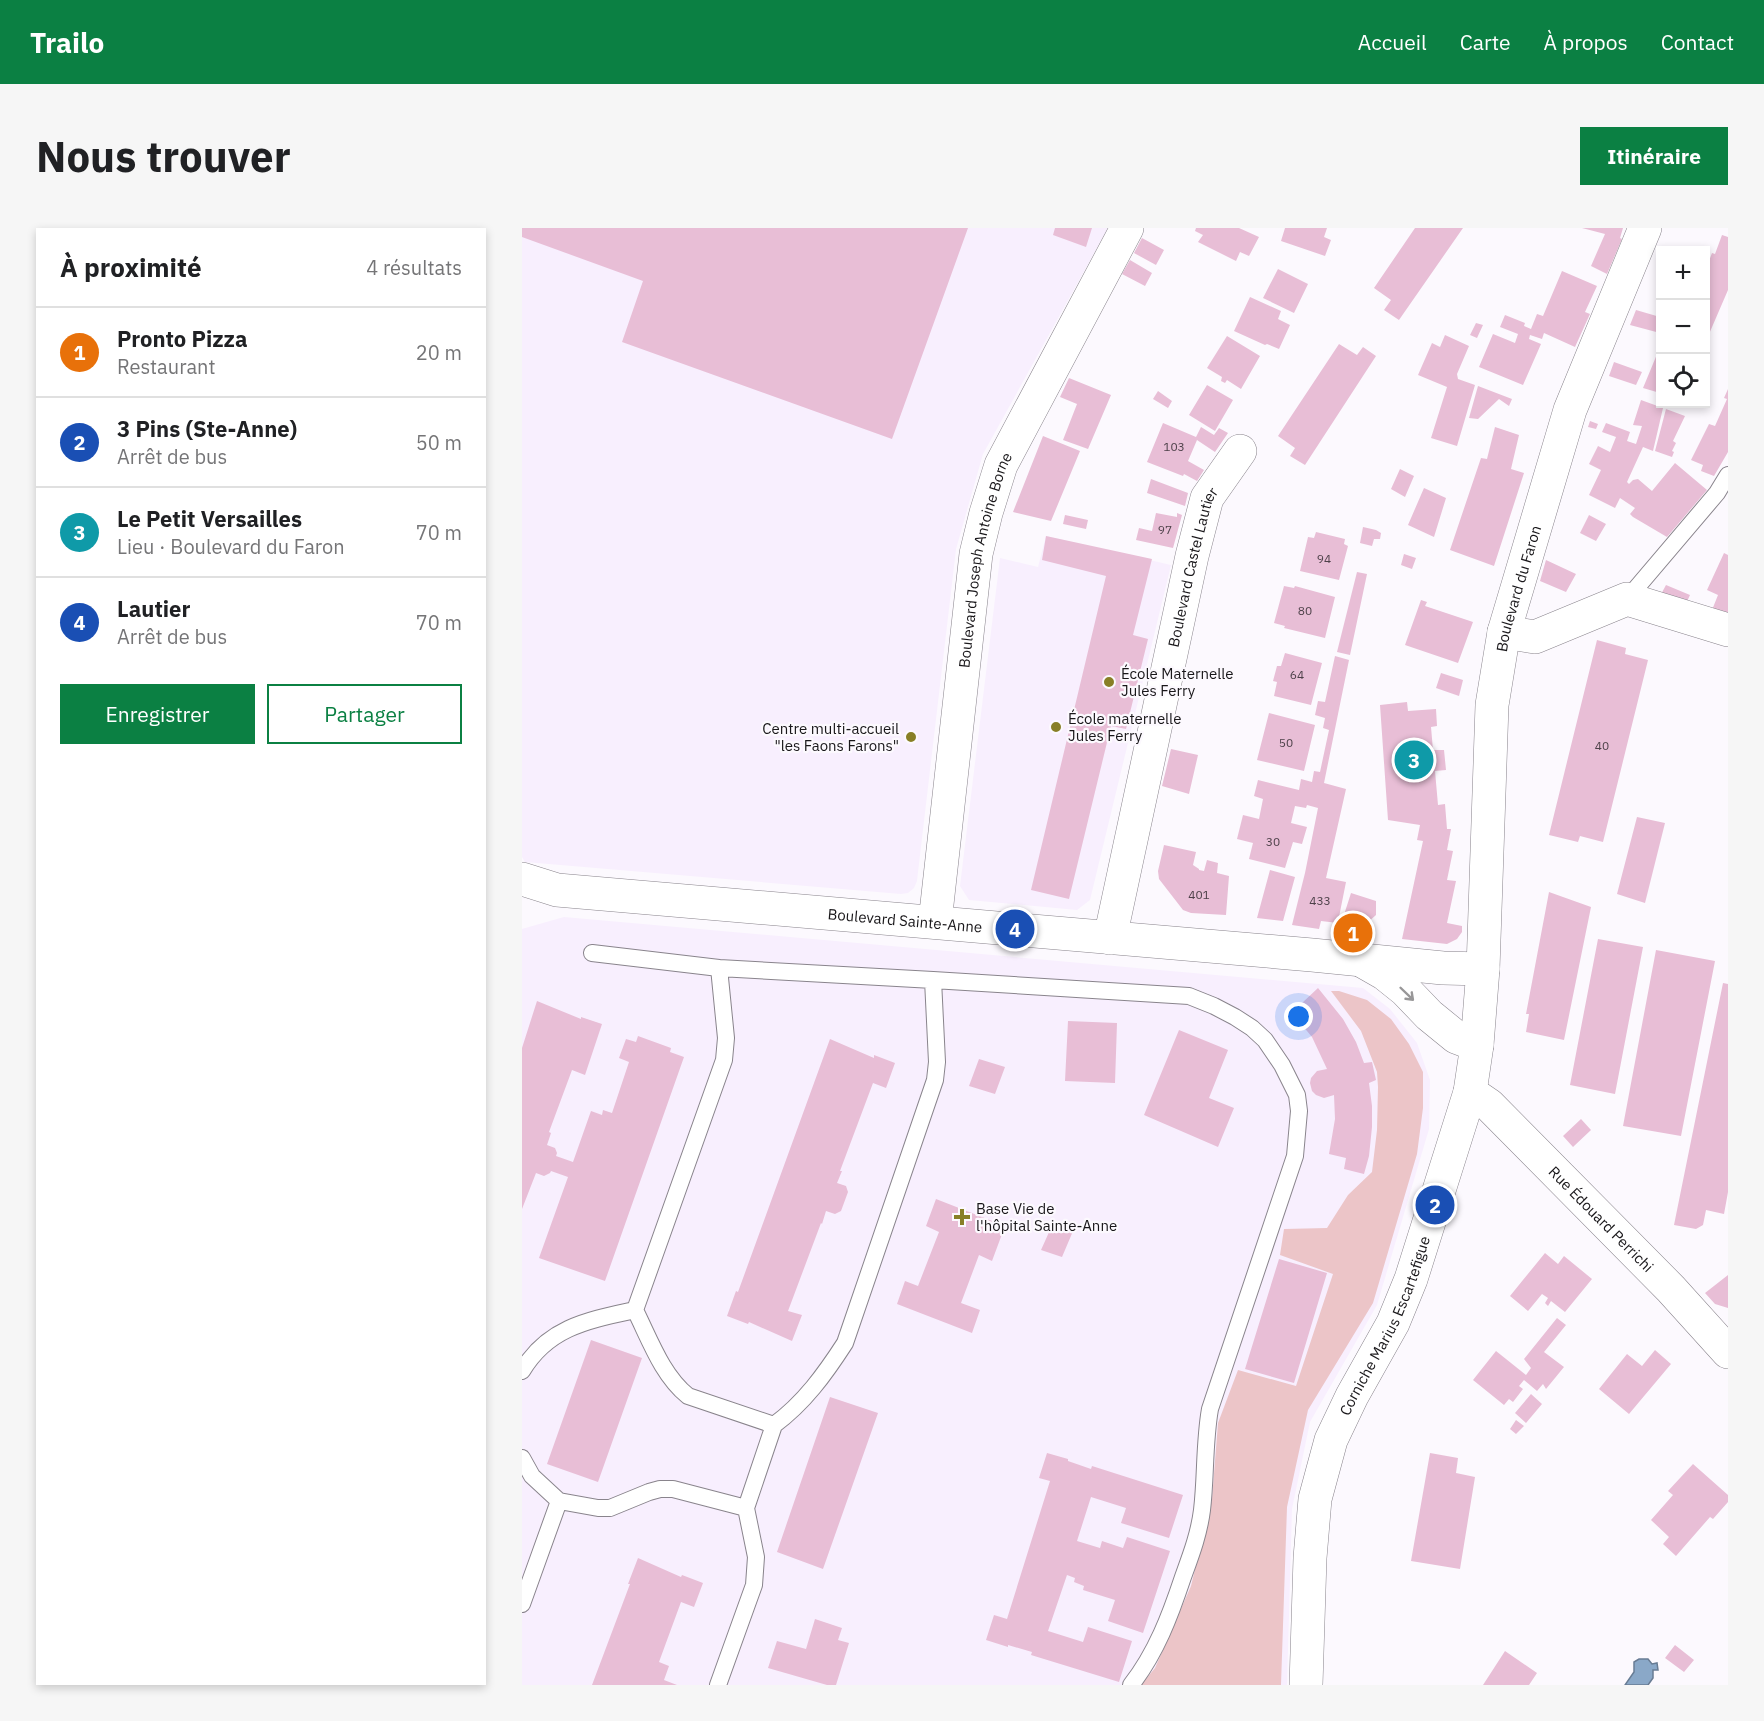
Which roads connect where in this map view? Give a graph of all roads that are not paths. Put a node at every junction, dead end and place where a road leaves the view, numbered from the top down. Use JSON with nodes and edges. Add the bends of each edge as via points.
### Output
{"nodes":[{"id":1,"x":1127,"y":228,"type":"edge"},
{"id":2,"x":1645,"y":228,"type":"edge"},
{"id":3,"x":1240,"y":451,"type":"dead end"},
{"id":4,"x":1728,"y":475,"type":"edge"},
{"id":5,"x":1627,"y":599,"type":"junction"},
{"id":6,"x":1728,"y":630,"type":"edge"},
{"id":7,"x":1504,"y":632,"type":"junction"},
{"id":8,"x":522,"y":879,"type":"edge"},
{"id":9,"x":556,"y":890,"type":"junction"},
{"id":10,"x":522,"y":897,"type":"edge"},
{"id":11,"x":935,"y":922,"type":"junction"},
{"id":12,"x":1110,"y":938,"type":"junction"},
{"id":13,"x":592,"y":953,"type":"dead end"},
{"id":14,"x":1360,"y":959,"type":"junction"},
{"id":15,"x":719,"y":968,"type":"junction"},
{"id":16,"x":1483,"y":969,"type":"junction"},
{"id":17,"x":933,"y":980,"type":"junction"},
{"id":18,"x":1477,"y":1045,"type":"junction"},
{"id":19,"x":1470,"y":1092,"type":"junction"},
{"id":20,"x":635,"y":1310,"type":"junction"},
{"id":21,"x":1724,"y":1340,"type":"edge"},
{"id":22,"x":522,"y":1371,"type":"edge"},
{"id":23,"x":774,"y":1425,"type":"junction"},
{"id":24,"x":522,"y":1458,"type":"edge"},
{"id":25,"x":559,"y":1501,"type":"junction"},
{"id":26,"x":746,"y":1508,"type":"junction"},
{"id":27,"x":522,"y":1604,"type":"edge"},
{"id":28,"x":718,"y":1685,"type":"edge"},
{"id":29,"x":1131,"y":1685,"type":"edge"},
{"id":30,"x":1306,"y":1685,"type":"edge"}],
"edges":[{"from":1,"to":11,"type":"street","name":"Boulevard Joseph Antoine Borne","via":[[1001,465],[986,513],[975,564]]},
{"from":2,"to":7,"type":"street","name":"Boulevard du Faron","via":[[1570,410]]},
{"from":3,"to":12,"type":"street","name":"Boulevard Castel Lautier","via":[[1207,498]]},
{"from":4,"to":5,"type":"lane"},
{"from":5,"to":6,"type":"street"},
{"from":5,"to":7,"type":"street","via":[[1535,637]]},
{"from":7,"to":16,"type":"street","name":"Boulevard du Faron","via":[[1492,705]]},
{"from":8,"to":9,"type":"street","name":"Boulevard Sainte-Anne"},
{"from":9,"to":10,"type":"street","name":"Boulevard Sainte-Anne"},
{"from":9,"to":11,"type":"street","name":"Boulevard Sainte-Anne"},
{"from":11,"to":12,"type":"street","name":"Boulevard Sainte-Anne"},
{"from":12,"to":14,"type":"street","name":"Boulevard Sainte-Anne"},
{"from":13,"to":15,"type":"lane"},
{"from":14,"to":16,"type":"street","name":"Boulevard Sainte-Anne"},
{"from":14,"to":18,"type":"street","name":"Boulevard Sainte-Anne","one_way":true,"via":[[1405,990],[1456,1037]]},
{"from":15,"to":17,"type":"lane"},
{"from":15,"to":20,"type":"lane","via":[[726,1038],[724,1060]]},
{"from":16,"to":18,"type":"street","name":"Corniche Marius Escartefigue"},
{"from":17,"to":23,"type":"lane","via":[[935,1080],[845,1343],[804,1399]]},
{"from":17,"to":29,"type":"lane","via":[[1189,996],[1252,1028],[1278,1058],[1297,1095],[1299,1126],[1295,1156],[1210,1409],[1197,1537],[1168,1622]]},
{"from":18,"to":19,"type":"street","name":"Corniche Marius Escartefigue"},
{"from":19,"to":21,"type":"street","name":"Rue Édouard Perrichi","via":[[1489,1105]]},
{"from":19,"to":30,"type":"street","name":"Corniche Marius Escartefigue","via":[[1411,1279],[1393,1323],[1331,1440],[1315,1499]]},
{"from":20,"to":22,"type":"lane","via":[[594,1318],[560,1333],[541,1346]]},
{"from":20,"to":23,"type":"lane","via":[[678,1388],[688,1396]]},
{"from":23,"to":26,"type":"lane"},
{"from":24,"to":25,"type":"lane","via":[[532,1476]]},
{"from":25,"to":26,"type":"lane","via":[[610,1508],[649,1492],[673,1489]]},
{"from":25,"to":27,"type":"lane"},
{"from":26,"to":28,"type":"lane","via":[[756,1557],[754,1586]]}]}
